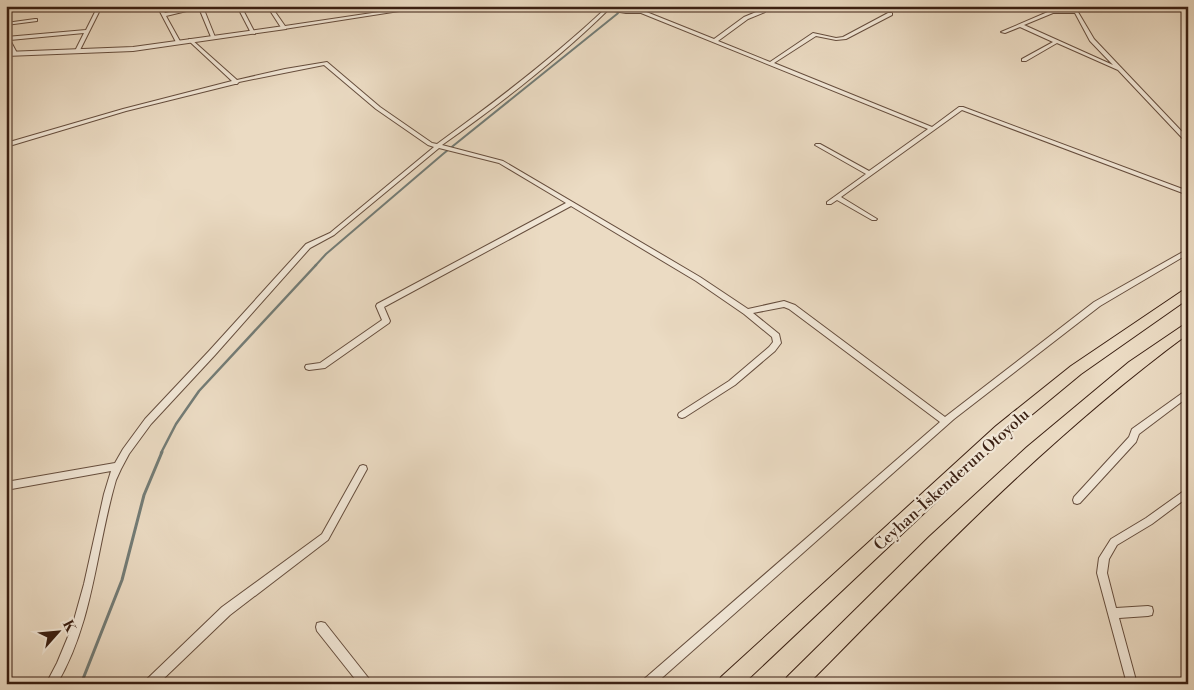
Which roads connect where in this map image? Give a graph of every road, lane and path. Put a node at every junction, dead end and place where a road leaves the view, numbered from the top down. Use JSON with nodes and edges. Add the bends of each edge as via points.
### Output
{"nodes":[{"id":1,"x":98,"y":6,"type":"edge"},
{"id":2,"x":159,"y":6,"type":"edge"},
{"id":3,"x":201,"y":6,"type":"edge"},
{"id":4,"x":239,"y":6,"type":"edge"},
{"id":5,"x":269,"y":6,"type":"edge"},
{"id":6,"x":429,"y":6,"type":"edge"},
{"id":7,"x":1070,"y":6,"type":"edge"},
{"id":8,"x":609,"y":8,"type":"edge"},
{"id":9,"x":763,"y":11,"type":"dead end"},
{"id":10,"x":1076,"y":12,"type":"junction"},
{"id":11,"x":890,"y":14,"type":"dead end"},
{"id":12,"x":164,"y":15,"type":"junction"},
{"id":13,"x":35,"y":20,"type":"dead end"},
{"id":14,"x":6,"y":24,"type":"edge"},
{"id":15,"x":1020,"y":24,"type":"junction"},
{"id":16,"x":284,"y":28,"type":"junction"},
{"id":17,"x":87,"y":31,"type":"junction"},
{"id":18,"x":1003,"y":32,"type":"dead end"},
{"id":19,"x":253,"y":33,"type":"junction"},
{"id":20,"x":213,"y":37,"type":"junction"},
{"id":21,"x":6,"y":39,"type":"edge"},
{"id":22,"x":191,"y":40,"type":"junction"},
{"id":23,"x":714,"y":41,"type":"junction"},
{"id":24,"x":1056,"y":42,"type":"junction"},
{"id":25,"x":179,"y":43,"type":"junction"},
{"id":26,"x":77,"y":51,"type":"junction"},
{"id":27,"x":15,"y":53,"type":"junction"},
{"id":28,"x":6,"y":54,"type":"edge"},
{"id":29,"x":1024,"y":60,"type":"dead end"},
{"id":30,"x":771,"y":63,"type":"junction"},
{"id":31,"x":1121,"y":71,"type":"junction"},
{"id":32,"x":237,"y":83,"type":"junction"},
{"id":33,"x":933,"y":130,"type":"junction"},
{"id":34,"x":1188,"y":141,"type":"edge"},
{"id":35,"x":6,"y":145,"type":"edge"},
{"id":36,"x":818,"y":145,"type":"dead end"},
{"id":37,"x":440,"y":147,"type":"junction"},
{"id":38,"x":870,"y":174,"type":"junction"},
{"id":39,"x":1188,"y":193,"type":"edge"},
{"id":40,"x":837,"y":197,"type":"junction"},
{"id":41,"x":829,"y":203,"type":"dead end"},
{"id":42,"x":570,"y":204,"type":"junction"},
{"id":43,"x":874,"y":219,"type":"dead end"},
{"id":44,"x":1188,"y":251,"type":"edge"},
{"id":45,"x":1188,"y":292,"type":"edge"},
{"id":46,"x":747,"y":312,"type":"junction"},
{"id":47,"x":1188,"y":327,"type":"edge"},
{"id":48,"x":309,"y":367,"type":"dead end"},
{"id":49,"x":1188,"y":392,"type":"edge"},
{"id":50,"x":682,"y":415,"type":"dead end"},
{"id":51,"x":946,"y":422,"type":"junction"},
{"id":52,"x":117,"y":466,"type":"junction"},
{"id":53,"x":363,"y":469,"type":"dead end"},
{"id":54,"x":6,"y":486,"type":"edge"},
{"id":55,"x":1188,"y":492,"type":"edge"},
{"id":56,"x":1077,"y":500,"type":"dead end"},
{"id":57,"x":1148,"y":611,"type":"dead end"},
{"id":58,"x":1112,"y":613,"type":"junction"},
{"id":59,"x":321,"y":627,"type":"dead end"},
{"id":60,"x":51,"y":684,"type":"edge"},
{"id":61,"x":150,"y":684,"type":"edge"},
{"id":62,"x":366,"y":684,"type":"edge"},
{"id":63,"x":647,"y":684,"type":"edge"},
{"id":64,"x":728,"y":684,"type":"edge"},
{"id":65,"x":794,"y":684,"type":"edge"},
{"id":66,"x":1132,"y":684,"type":"edge"}],
"edges":[{"from":1,"to":17,"type":"street"},
{"from":2,"to":12,"type":"street"},
{"from":3,"to":12,"type":"street"},
{"from":3,"to":20,"type":"street"},
{"from":4,"to":19,"type":"street"},
{"from":5,"to":16,"type":"street"},
{"from":6,"to":16,"type":"street"},
{"from":7,"to":10,"type":"street"},
{"from":8,"to":23,"type":"street","via":[[642,12]]},
{"from":8,"to":37,"type":"street","via":[[576,39]]},
{"from":9,"to":23,"type":"street","via":[[746,18]]},
{"from":10,"to":15,"type":"street","via":[[1052,12]]},
{"from":10,"to":31,"type":"street","via":[[1092,40]]},
{"from":11,"to":30,"type":"street","via":[[844,38],[815,34]]},
{"from":12,"to":25,"type":"street"},
{"from":13,"to":14,"type":"street"},
{"from":15,"to":18,"type":"street"},
{"from":15,"to":24,"type":"street"},
{"from":16,"to":19,"type":"street"},
{"from":17,"to":21,"type":"street"},
{"from":17,"to":26,"type":"street"},
{"from":19,"to":20,"type":"street"},
{"from":20,"to":22,"type":"street"},
{"from":21,"to":27,"type":"street"},
{"from":22,"to":25,"type":"street"},
{"from":22,"to":32,"type":"street"},
{"from":23,"to":30,"type":"street"},
{"from":24,"to":29,"type":"street"},
{"from":24,"to":31,"type":"street"},
{"from":25,"to":26,"type":"street"},
{"from":26,"to":27,"type":"street"},
{"from":27,"to":28,"type":"street"},
{"from":30,"to":33,"type":"street"},
{"from":31,"to":34,"type":"street"},
{"from":32,"to":35,"type":"street","via":[[155,101]]},
{"from":32,"to":37,"type":"street","via":[[325,63],[398,122],[430,144]]},
{"from":33,"to":38,"type":"street"},
{"from":33,"to":39,"type":"street","via":[[959,109],[965,108]]},
{"from":36,"to":38,"type":"street"},
{"from":37,"to":42,"type":"street","via":[[502,162]]},
{"from":37,"to":52,"type":"street","via":[[332,234],[308,246],[168,399]]},
{"from":38,"to":40,"type":"street"},
{"from":40,"to":41,"type":"street"},
{"from":40,"to":43,"type":"street"},
{"from":42,"to":46,"type":"street","via":[[698,279]]},
{"from":42,"to":48,"type":"street","via":[[380,306],[386,321],[322,366]]},
{"from":44,"to":51,"type":"street","via":[[1097,304]]},
{"from":45,"to":64,"type":"highway","name":"Ceyhan-İskenderun Otoyolu","via":[[1076,370],[1001,431]]},
{"from":46,"to":50,"type":"street","via":[[776,336],[778,343],[732,383]]},
{"from":46,"to":51,"type":"street","via":[[784,304],[792,307]]},
{"from":47,"to":65,"type":"highway","name":"Ceyhan-İskenderun Otoyolu","via":[[1104,390],[1029,453]]},
{"from":49,"to":56,"type":"street","via":[[1134,432],[1133,440]]},
{"from":51,"to":63,"type":"street"},
{"from":52,"to":54,"type":"street"},
{"from":52,"to":60,"type":"street","via":[[78,621]]},
{"from":53,"to":61,"type":"street","via":[[325,537],[226,611]]},
{"from":55,"to":58,"type":"street","via":[[1114,542],[1104,558],[1102,573]]},
{"from":57,"to":58,"type":"street"},
{"from":58,"to":66,"type":"street"},
{"from":59,"to":62,"type":"street"}]}
